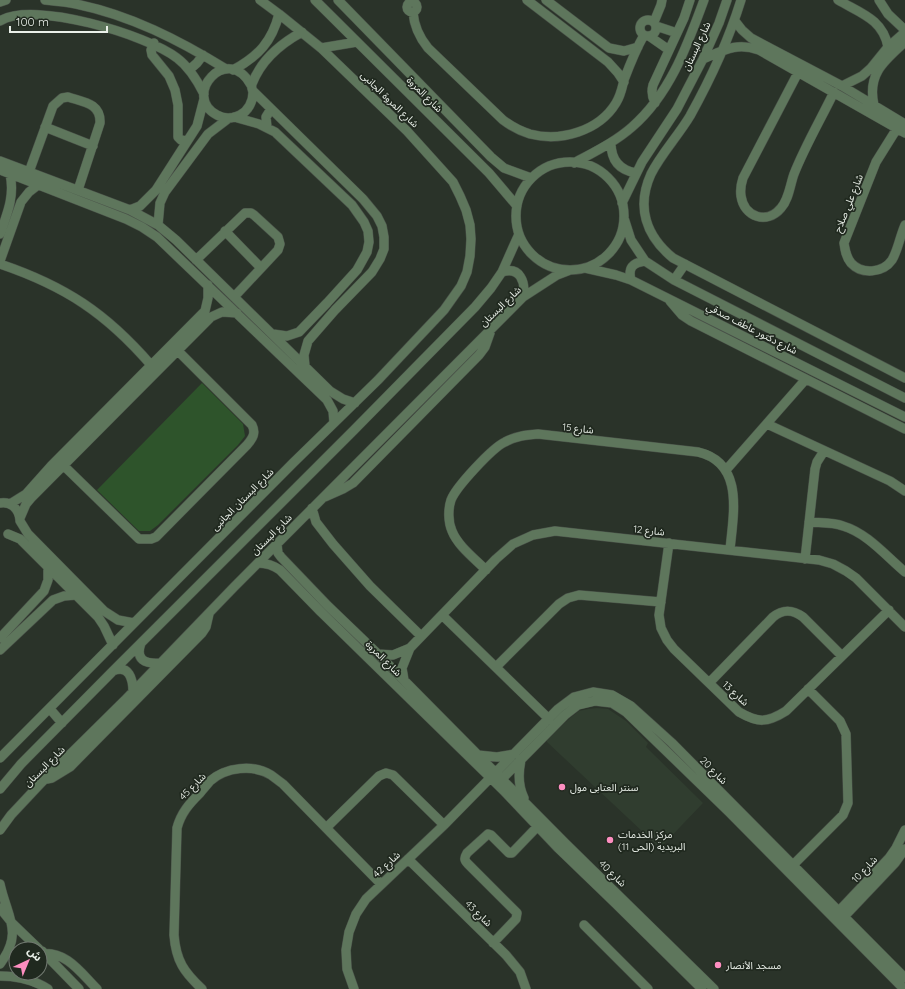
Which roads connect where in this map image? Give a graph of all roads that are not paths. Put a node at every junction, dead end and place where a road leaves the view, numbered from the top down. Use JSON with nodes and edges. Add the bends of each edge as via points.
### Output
{"nodes":[{"id":1,"x":6,"y":0,"type":"edge"},
{"id":2,"x":45,"y":0,"type":"edge"},
{"id":3,"x":260,"y":0,"type":"edge"},
{"id":4,"x":315,"y":0,"type":"edge"},
{"id":5,"x":338,"y":0,"type":"edge"},
{"id":6,"x":526,"y":0,"type":"edge"},
{"id":7,"x":662,"y":0,"type":"edge"},
{"id":8,"x":690,"y":0,"type":"edge"},
{"id":9,"x":704,"y":0,"type":"edge"},
{"id":10,"x":727,"y":0,"type":"edge"},
{"id":11,"x":741,"y":0,"type":"edge"},
{"id":12,"x":838,"y":0,"type":"edge"},
{"id":13,"x":879,"y":0,"type":"edge"},
{"id":14,"x":0,"y":2,"type":"edge"},
{"id":15,"x":548,"y":2,"type":"edge"},
{"id":16,"x":413,"y":4,"type":"edge"},
{"id":17,"x":543,"y":12,"type":"junction"},
{"id":18,"x":700,"y":12,"type":"junction"},
{"id":19,"x":279,"y":14,"type":"junction"},
{"id":20,"x":684,"y":18,"type":"junction"},
{"id":21,"x":0,"y":21,"type":"edge"},
{"id":22,"x":735,"y":21,"type":"junction"},
{"id":23,"x":655,"y":24,"type":"junction"},
{"id":24,"x":905,"y":31,"type":"edge"},
{"id":25,"x":302,"y":32,"type":"junction"},
{"id":26,"x":677,"y":33,"type":"junction"},
{"id":27,"x":646,"y":36,"type":"junction"},
{"id":28,"x":357,"y":42,"type":"junction"},
{"id":29,"x":905,"y":42,"type":"edge"},
{"id":30,"x":154,"y":43,"type":"junction"},
{"id":31,"x":888,"y":46,"type":"junction"},
{"id":32,"x":638,"y":47,"type":"junction"},
{"id":33,"x":321,"y":48,"type":"junction"},
{"id":34,"x":669,"y":50,"type":"junction"},
{"id":35,"x":722,"y":51,"type":"junction"},
{"id":36,"x":203,"y":55,"type":"junction"},
{"id":37,"x":703,"y":59,"type":"junction"},
{"id":38,"x":230,"y":69,"type":"junction"},
{"id":39,"x":801,"y":69,"type":"junction"},
{"id":40,"x":189,"y":70,"type":"junction"},
{"id":41,"x":624,"y":82,"type":"junction"},
{"id":42,"x":842,"y":86,"type":"junction"},
{"id":43,"x":252,"y":88,"type":"junction"},
{"id":44,"x":834,"y":92,"type":"junction"},
{"id":45,"x":204,"y":97,"type":"junction"},
{"id":46,"x":655,"y":103,"type":"junction"},
{"id":47,"x":874,"y":105,"type":"junction"},
{"id":48,"x":271,"y":109,"type":"junction"},
{"id":49,"x":232,"y":118,"type":"junction"},
{"id":50,"x":45,"y":127,"type":"junction"},
{"id":51,"x":267,"y":127,"type":"junction"},
{"id":52,"x":902,"y":127,"type":"edge"},
{"id":53,"x":187,"y":141,"type":"junction"},
{"id":54,"x":656,"y":141,"type":"junction"},
{"id":55,"x":611,"y":143,"type":"junction"},
{"id":56,"x":93,"y":146,"type":"junction"},
{"id":57,"x":667,"y":150,"type":"junction"},
{"id":58,"x":0,"y":161,"type":"edge"},
{"id":59,"x":574,"y":162,"type":"junction"},
{"id":60,"x":0,"y":170,"type":"edge"},
{"id":61,"x":30,"y":172,"type":"junction"},
{"id":62,"x":636,"y":173,"type":"junction"},
{"id":63,"x":10,"y":174,"type":"junction"},
{"id":64,"x":531,"y":178,"type":"junction"},
{"id":65,"x":38,"y":185,"type":"junction"},
{"id":66,"x":78,"y":190,"type":"junction"},
{"id":67,"x":12,"y":196,"type":"junction"},
{"id":68,"x":148,"y":199,"type":"junction"},
{"id":69,"x":22,"y":200,"type":"junction"},
{"id":70,"x":111,"y":202,"type":"junction"},
{"id":71,"x":622,"y":202,"type":"junction"},
{"id":72,"x":160,"y":203,"type":"junction"},
{"id":73,"x":517,"y":206,"type":"junction"},
{"id":74,"x":130,"y":210,"type":"junction"},
{"id":75,"x":107,"y":212,"type":"junction"},
{"id":76,"x":624,"y":218,"type":"junction"},
{"id":77,"x":158,"y":225,"type":"junction"},
{"id":78,"x":905,"y":225,"type":"edge"},
{"id":79,"x":225,"y":231,"type":"junction"},
{"id":80,"x":0,"y":234,"type":"edge"},
{"id":81,"x":519,"y":234,"type":"junction"},
{"id":82,"x":471,"y":239,"type":"joint"},
{"id":83,"x":196,"y":260,"type":"junction"},
{"id":84,"x":645,"y":261,"type":"junction"},
{"id":85,"x":0,"y":262,"type":"edge"},
{"id":86,"x":685,"y":264,"type":"junction"},
{"id":87,"x":262,"y":268,"type":"junction"},
{"id":88,"x":585,"y":268,"type":"junction"},
{"id":89,"x":570,"y":270,"type":"junction"},
{"id":90,"x":502,"y":272,"type":"junction"},
{"id":91,"x":631,"y":280,"type":"junction"},
{"id":92,"x":674,"y":280,"type":"junction"},
{"id":93,"x":208,"y":285,"type":"junction"},
{"id":94,"x":234,"y":297,"type":"junction"},
{"id":95,"x":523,"y":297,"type":"junction"},
{"id":96,"x":668,"y":298,"type":"junction"},
{"id":97,"x":237,"y":313,"type":"junction"},
{"id":98,"x":208,"y":314,"type":"junction"},
{"id":99,"x":251,"y":320,"type":"junction"},
{"id":100,"x":299,"y":332,"type":"junction"},
{"id":101,"x":272,"y":334,"type":"junction"},
{"id":102,"x":310,"y":339,"type":"junction"},
{"id":103,"x":178,"y":351,"type":"junction"},
{"id":104,"x":151,"y":365,"type":"junction"},
{"id":105,"x":305,"y":366,"type":"junction"},
{"id":106,"x":905,"y":378,"type":"edge"},
{"id":107,"x":806,"y":379,"type":"junction"},
{"id":108,"x":378,"y":380,"type":"junction"},
{"id":109,"x":136,"y":386,"type":"junction"},
{"id":110,"x":325,"y":392,"type":"junction"},
{"id":111,"x":390,"y":393,"type":"junction"},
{"id":112,"x":905,"y":398,"type":"edge"},
{"id":113,"x":355,"y":403,"type":"junction"},
{"id":114,"x":905,"y":417,"type":"edge"},
{"id":115,"x":334,"y":423,"type":"junction"},
{"id":116,"x":767,"y":424,"type":"junction"},
{"id":117,"x":905,"y":429,"type":"edge"},
{"id":118,"x":824,"y":450,"type":"junction"},
{"id":119,"x":63,"y":465,"type":"junction"},
{"id":120,"x":726,"y":470,"type":"junction"},
{"id":121,"x":905,"y":491,"type":"edge"},
{"id":122,"x":26,"y":498,"type":"junction"},
{"id":123,"x":3,"y":503,"type":"edge"},
{"id":124,"x":312,"y":508,"type":"junction"},
{"id":125,"x":20,"y":520,"type":"junction"},
{"id":126,"x":809,"y":522,"type":"junction"},
{"id":127,"x":2,"y":534,"type":"edge"},
{"id":128,"x":24,"y":537,"type":"junction"},
{"id":129,"x":669,"y":543,"type":"junction"},
{"id":130,"x":277,"y":544,"type":"junction"},
{"id":131,"x":730,"y":550,"type":"junction"},
{"id":132,"x":805,"y":559,"type":"junction"},
{"id":133,"x":258,"y":563,"type":"junction"},
{"id":134,"x":48,"y":567,"type":"junction"},
{"id":135,"x":486,"y":570,"type":"junction"},
{"id":136,"x":905,"y":572,"type":"edge"},
{"id":137,"x":41,"y":595,"type":"junction"},
{"id":138,"x":77,"y":595,"type":"junction"},
{"id":139,"x":661,"y":602,"type":"junction"},
{"id":140,"x":48,"y":603,"type":"junction"},
{"id":141,"x":889,"y":610,"type":"junction"},
{"id":142,"x":210,"y":612,"type":"junction"},
{"id":143,"x":442,"y":615,"type":"junction"},
{"id":144,"x":110,"y":616,"type":"junction"},
{"id":145,"x":134,"y":623,"type":"junction"},
{"id":146,"x":104,"y":626,"type":"junction"},
{"id":147,"x":905,"y":627,"type":"edge"},
{"id":148,"x":421,"y":636,"type":"junction"},
{"id":149,"x":0,"y":638,"type":"edge"},
{"id":150,"x":141,"y":642,"type":"junction"},
{"id":151,"x":113,"y":645,"type":"junction"},
{"id":152,"x":410,"y":648,"type":"junction"},
{"id":153,"x":0,"y":650,"type":"edge"},
{"id":154,"x":378,"y":654,"type":"junction"},
{"id":155,"x":842,"y":656,"type":"junction"},
{"id":156,"x":160,"y":663,"type":"junction"},
{"id":157,"x":496,"y":667,"type":"junction"},
{"id":158,"x":113,"y":670,"type":"junction"},
{"id":159,"x":404,"y":680,"type":"junction"},
{"id":160,"x":709,"y":683,"type":"junction"},
{"id":161,"x":808,"y":689,"type":"junction"},
{"id":162,"x":133,"y":692,"type":"junction"},
{"id":163,"x":50,"y":709,"type":"junction"},
{"id":164,"x":549,"y":719,"type":"junction"},
{"id":165,"x":62,"y":723,"type":"junction"},
{"id":166,"x":478,"y":755,"type":"junction"},
{"id":167,"x":518,"y":757,"type":"junction"},
{"id":168,"x":0,"y":758,"type":"edge"},
{"id":169,"x":46,"y":779,"type":"junction"},
{"id":170,"x":497,"y":779,"type":"junction"},
{"id":171,"x":0,"y":789,"type":"edge"},
{"id":172,"x":527,"y":803,"type":"junction"},
{"id":173,"x":444,"y":825,"type":"junction"},
{"id":174,"x":537,"y":826,"type":"junction"},
{"id":175,"x":326,"y":828,"type":"junction"},
{"id":176,"x":1,"y":830,"type":"edge"},
{"id":177,"x":905,"y":830,"type":"edge"},
{"id":178,"x":905,"y":849,"type":"edge"},
{"id":179,"x":408,"y":859,"type":"junction"},
{"id":180,"x":789,"y":865,"type":"junction"},
{"id":181,"x":0,"y":884,"type":"edge"},
{"id":182,"x":381,"y":884,"type":"junction"},
{"id":183,"x":0,"y":908,"type":"edge"},
{"id":184,"x":838,"y":917,"type":"junction"},
{"id":185,"x":12,"y":923,"type":"junction"},
{"id":186,"x":584,"y":925,"type":"dead end"},
{"id":187,"x":31,"y":941,"type":"edge"},
{"id":188,"x":493,"y":943,"type":"junction"},
{"id":189,"x":48,"y":952,"type":"edge"},
{"id":190,"x":48,"y":958,"type":"edge"},
{"id":191,"x":0,"y":964,"type":"edge"},
{"id":192,"x":905,"y":978,"type":"edge"},
{"id":193,"x":35,"y":981,"type":"edge"},
{"id":194,"x":707,"y":988,"type":"edge"},
{"id":195,"x":48,"y":989,"type":"edge"},
{"id":196,"x":79,"y":989,"type":"edge"},
{"id":197,"x":98,"y":989,"type":"edge"},
{"id":198,"x":202,"y":989,"type":"edge"},
{"id":199,"x":354,"y":989,"type":"edge"},
{"id":200,"x":526,"y":989,"type":"edge"},
{"id":201,"x":648,"y":989,"type":"edge"},
{"id":202,"x":904,"y":989,"type":"edge"}],
"edges":[{"from":1,"to":14,"type":"street"},
{"from":2,"to":36,"type":"street","via":[[75,4],[120,16],[161,32]]},
{"from":3,"to":19,"type":"street","name":"شارع المروة الجانبى"},
{"from":4,"to":28,"type":"street","name":"شارع المروة"},
{"from":5,"to":64,"type":"street","name":"شارع المروة","via":[[497,163],[512,172]]},
{"from":6,"to":17,"type":"street"},
{"from":7,"to":23,"type":"street"},
{"from":8,"to":20,"type":"street"},
{"from":9,"to":18,"type":"street","name":"شارع البستان"},
{"from":10,"to":37,"type":"street","name":"شارع البستان"},
{"from":11,"to":22,"type":"street"},
{"from":12,"to":31,"type":"street","via":[[876,22],[884,33]]},
{"from":13,"to":24,"type":"street","via":[[888,14]]},
{"from":15,"to":17,"type":"street"},
{"from":15,"to":32,"type":"street","via":[[609,48],[624,51]]},
{"from":16,"to":41,"type":"street","via":[[416,28],[428,48],[503,120],[529,134],[574,134],[597,123],[609,113],[617,101]]},
{"from":17,"to":41,"type":"street","via":[[608,62]]},
{"from":18,"to":20,"type":"street"},
{"from":18,"to":46,"type":"street","name":"شارع البستان","via":[[688,44]]},
{"from":19,"to":25,"type":"street","name":"شارع المروة الجانبى"},
{"from":19,"to":38,"type":"street","via":[[263,48],[249,60]]},
{"from":20,"to":26,"type":"street"},
{"from":21,"to":30,"type":"street","via":[[20,14],[55,16],[107,27]]},
{"from":22,"to":35,"type":"street"},
{"from":22,"to":39,"type":"street","via":[[751,38]]},
{"from":23,"to":26,"type":"street"},
{"from":23,"to":27,"type":"street","via":[[655,33]]},
{"from":23,"to":27,"type":"street","via":[[647,20],[641,25],[640,29]]},
{"from":24,"to":31,"type":"street"},
{"from":25,"to":33,"type":"street","name":"شارع المروة الجانبى"},
{"from":25,"to":43,"type":"street","via":[[276,48],[266,59]]},
{"from":26,"to":34,"type":"street"},
{"from":27,"to":32,"type":"street"},
{"from":27,"to":34,"type":"street"},
{"from":28,"to":33,"type":"street"},
{"from":28,"to":73,"type":"street","name":"شارع المروة","via":[[485,169]]},
{"from":29,"to":47,"type":"street","via":[[876,73],[871,94]]},
{"from":30,"to":40,"type":"street","via":[[177,58]]},
{"from":30,"to":53,"type":"street","via":[[152,55],[169,76],[175,90],[178,105],[178,137]]},
{"from":31,"to":42,"type":"street","via":[[862,76]]},
{"from":32,"to":41,"type":"street"},
{"from":33,"to":82,"type":"street","name":"شارع المروة الجانبى","via":[[407,131],[448,176],[466,210]]},
{"from":34,"to":46,"type":"street","via":[[651,91]]},
{"from":35,"to":37,"type":"street"},
{"from":35,"to":39,"type":"street","via":[[736,46],[750,46]]},
{"from":35,"to":57,"type":"street","via":[[689,117]]},
{"from":36,"to":38,"type":"street"},
{"from":36,"to":40,"type":"street"},
{"from":37,"to":54,"type":"street","name":"شارع البستان","via":[[677,109]]},
{"from":38,"to":43,"type":"street","via":[[244,75]]},
{"from":38,"to":45,"type":"street","via":[[212,75],[205,87]]},
{"from":39,"to":42,"type":"street"},
{"from":39,"to":44,"type":"street"},
{"from":39,"to":44,"type":"street","via":[[740,187],[741,197],[751,214],[760,218],[768,217],[784,205],[794,174]]},
{"from":40,"to":45,"type":"street"},
{"from":42,"to":47,"type":"street"},
{"from":43,"to":48,"type":"street"},
{"from":43,"to":49,"type":"street","via":[[250,104],[241,115]]},
{"from":44,"to":52,"type":"street"},
{"from":45,"to":49,"type":"street","via":[[213,113]]},
{"from":45,"to":53,"type":"street","via":[[197,126]]},
{"from":46,"to":55,"type":"street","name":"شارع البستان","via":[[632,127]]},
{"from":47,"to":52,"type":"street"},
{"from":48,"to":51,"type":"street","via":[[266,117]]},
{"from":48,"to":102,"type":"street","via":[[371,208],[382,226],[384,237],[384,249],[377,266]]},
{"from":49,"to":51,"type":"street"},
{"from":49,"to":72,"type":"street","via":[[208,134],[165,192]]},
{"from":50,"to":56,"type":"street"},
{"from":50,"to":56,"type":"street","via":[[53,106],[62,98],[68,97],[93,106],[101,116]]},
{"from":50,"to":61,"type":"street"},
{"from":51,"to":100,"type":"street","via":[[352,205],[368,231],[367,252],[357,270]]},
{"from":52,"to":78,"type":"street","name":"شارع علي صلاح","via":[[876,162],[844,243],[845,254],[851,263],[861,270],[878,270],[892,259]]},
{"from":53,"to":68,"type":"street"},
{"from":54,"to":57,"type":"street"},
{"from":54,"to":62,"type":"street","name":"شارع البستان"},
{"from":55,"to":59,"type":"street","name":"شارع البستان"},
{"from":55,"to":62,"type":"street","via":[[617,164],[629,172]]},
{"from":56,"to":66,"type":"street"},
{"from":57,"to":86,"type":"street","via":[[646,186],[644,213],[654,238],[662,249],[672,258]]},
{"from":58,"to":61,"type":"street"},
{"from":59,"to":64,"type":"street","via":[[551,166]]},
{"from":59,"to":71,"type":"street","via":[[590,166],[604,175]]},
{"from":60,"to":63,"type":"street"},
{"from":61,"to":66,"type":"street"},
{"from":62,"to":71,"type":"street","name":"شارع البستان"},
{"from":63,"to":65,"type":"street"},
{"from":63,"to":67,"type":"street"},
{"from":64,"to":73,"type":"street","via":[[522,191]]},
{"from":65,"to":69,"type":"street"},
{"from":65,"to":75,"type":"street"},
{"from":66,"to":70,"type":"street"},
{"from":67,"to":69,"type":"street"},
{"from":67,"to":80,"type":"street"},
{"from":68,"to":72,"type":"street","via":[[153,203]]},
{"from":68,"to":74,"type":"street"},
{"from":69,"to":85,"type":"street"},
{"from":70,"to":74,"type":"street"},
{"from":70,"to":75,"type":"street"},
{"from":71,"to":76,"type":"street"},
{"from":72,"to":77,"type":"street"},
{"from":73,"to":81,"type":"street"},
{"from":74,"to":77,"type":"street"},
{"from":75,"to":93,"type":"street","via":[[150,231]]},
{"from":76,"to":84,"type":"street","name":"شارع دكتور عاطف صدقي","via":[[631,240]]},
{"from":76,"to":88,"type":"street","via":[[622,232],[616,244],[598,263]]},
{"from":77,"to":83,"type":"street"},
{"from":79,"to":83,"type":"street"},
{"from":79,"to":87,"type":"street"},
{"from":79,"to":87,"type":"street","via":[[242,214],[248,212],[278,237],[280,247]]},
{"from":81,"to":89,"type":"street","via":[[527,249],[538,260],[553,268]]},
{"from":81,"to":90,"type":"street","name":"شارع البستان"},
{"from":82,"to":108,"type":"street","name":"شارع البستان الجانبى","via":[[467,272],[454,297]]},
{"from":83,"to":94,"type":"street"},
{"from":84,"to":91,"type":"street","via":[[637,262],[632,267],[629,273]]},
{"from":84,"to":92,"type":"street","name":"شارع دكتور عاطف صدقي"},
{"from":85,"to":104,"type":"street","via":[[58,288],[86,305],[120,331]]},
{"from":86,"to":92,"type":"street"},
{"from":86,"to":106,"type":"street"},
{"from":87,"to":94,"type":"street"},
{"from":88,"to":89,"type":"street"},
{"from":88,"to":91,"type":"street","name":"شارع دكتور عاطف صدقي"},
{"from":89,"to":95,"type":"street","name":"شارع البستان","via":[[557,275]]},
{"from":90,"to":95,"type":"street","via":[[512,271],[521,278],[525,289]]},
{"from":90,"to":111,"type":"street","name":"شارع البستان","via":[[475,307]]},
{"from":91,"to":96,"type":"street","name":"شارع دكتور عاطف صدقي"},
{"from":92,"to":112,"type":"street","name":"شارع دكتور عاطف صدقي"},
{"from":93,"to":97,"type":"street"},
{"from":93,"to":98,"type":"street"},
{"from":94,"to":99,"type":"street"},
{"from":95,"to":124,"type":"street","name":"شارع البستان"},
{"from":96,"to":107,"type":"street","via":[[682,315],[691,321]]},
{"from":96,"to":114,"type":"street","name":"شارع دكتور عاطف صدقي"},
{"from":97,"to":98,"type":"street"},
{"from":97,"to":99,"type":"street"},
{"from":98,"to":103,"type":"street"},
{"from":98,"to":104,"type":"street"},
{"from":99,"to":101,"type":"street"},
{"from":99,"to":110,"type":"street"},
{"from":100,"to":101,"type":"street","via":[[287,336]]},
{"from":100,"to":102,"type":"street","via":[[304,338]]},
{"from":101,"to":105,"type":"street"},
{"from":102,"to":105,"type":"street","via":[[305,350]]},
{"from":103,"to":109,"type":"street"},
{"from":103,"to":119,"type":"street","via":[[252,425],[254,430],[247,445],[156,537],[151,540],[139,539]]},
{"from":104,"to":109,"type":"street"},
{"from":105,"to":110,"type":"street"},
{"from":107,"to":116,"type":"street"},
{"from":107,"to":117,"type":"street"},
{"from":108,"to":111,"type":"street"},
{"from":108,"to":113,"type":"street","name":"شارع البستان الجانبى"},
{"from":109,"to":119,"type":"street"},
{"from":109,"to":122,"type":"street"},
{"from":110,"to":113,"type":"street"},
{"from":110,"to":115,"type":"street","via":[[332,407]]},
{"from":111,"to":150,"type":"street","name":"شارع البستان"},
{"from":113,"to":115,"type":"street","name":"شارع البستان الجانبى"},
{"from":115,"to":145,"type":"street","name":"شارع البستان الجانبى"},
{"from":116,"to":118,"type":"street"},
{"from":116,"to":120,"type":"street"},
{"from":118,"to":121,"type":"street","via":[[890,481]]},
{"from":118,"to":126,"type":"street","via":[[815,469]]},
{"from":119,"to":122,"type":"street"},
{"from":120,"to":131,"type":"street","via":[[734,499]]},
{"from":120,"to":135,"type":"street","name":"شارع 15","via":[[716,460],[698,452],[538,434],[520,436],[503,442],[459,487],[451,500],[449,515],[451,530],[459,543]]},
{"from":122,"to":123,"type":"street"},
{"from":122,"to":125,"type":"street"},
{"from":123,"to":125,"type":"street","via":[[15,507]]},
{"from":124,"to":130,"type":"street","name":"شارع البستان"},
{"from":124,"to":148,"type":"street","via":[[316,522],[333,544],[370,586]]},
{"from":125,"to":127,"type":"street","via":[[17,528]]},
{"from":125,"to":128,"type":"street"},
{"from":126,"to":132,"type":"street"},
{"from":126,"to":136,"type":"street","via":[[842,525],[854,530]]},
{"from":127,"to":128,"type":"street"},
{"from":128,"to":134,"type":"street"},
{"from":128,"to":144,"type":"street"},
{"from":129,"to":131,"type":"street","name":"شارع 12"},
{"from":129,"to":135,"type":"street","name":"شارع 12","via":[[555,531],[533,535],[513,544]]},
{"from":129,"to":139,"type":"street","name":"شارع 13"},
{"from":130,"to":133,"type":"street","name":"شارع البستان"},
{"from":130,"to":154,"type":"street","name":"شارع المروة","via":[[278,553]]},
{"from":131,"to":132,"type":"street","name":"شارع 12"},
{"from":132,"to":141,"type":"street","name":"شارع 12","via":[[833,564],[846,571]]},
{"from":133,"to":142,"type":"street","name":"شارع البستان"},
{"from":133,"to":170,"type":"street","name":"شارع المروة","via":[[270,564],[280,570]]},
{"from":134,"to":137,"type":"street","via":[[46,586]]},
{"from":134,"to":138,"type":"street"},
{"from":135,"to":143,"type":"street","name":"شارع 12"},
{"from":137,"to":140,"type":"street","via":[[48,598]]},
{"from":137,"to":149,"type":"street"},
{"from":138,"to":140,"type":"street","via":[[58,598]]},
{"from":138,"to":146,"type":"street"},
{"from":139,"to":157,"type":"street","via":[[579,595],[568,598]]},
{"from":139,"to":160,"type":"street","name":"شارع 13","via":[[661,628],[667,640]]},
{"from":140,"to":153,"type":"street"},
{"from":141,"to":147,"type":"street","name":"شارع 12"},
{"from":141,"to":155,"type":"street","name":"شارع 13"},
{"from":142,"to":156,"type":"street","name":"شارع البستان"},
{"from":142,"to":169,"type":"street","via":[[202,633],[171,665],[70,767],[62,774]]},
{"from":143,"to":148,"type":"street","name":"شارع 12"},
{"from":143,"to":157,"type":"street"},
{"from":144,"to":145,"type":"street","via":[[126,623]]},
{"from":144,"to":146,"type":"street","via":[[110,622]]},
{"from":145,"to":151,"type":"street","name":"شارع البستان الجانبى"},
{"from":146,"to":151,"type":"street"},
{"from":148,"to":152,"type":"street","name":"شارع 12"},
{"from":150,"to":156,"type":"street","via":[[139,656],[144,662]]},
{"from":150,"to":158,"type":"street","name":"شارع البستان"},
{"from":151,"to":163,"type":"street","name":"شارع البستان الجانبى"},
{"from":152,"to":154,"type":"street","name":"شارع 12","via":[[393,655]]},
{"from":152,"to":159,"type":"street","name":"شارع 12","via":[[402,668]]},
{"from":154,"to":159,"type":"street","name":"شارع المروة"},
{"from":155,"to":160,"type":"street","via":[[803,617],[788,610],[773,617]]},
{"from":155,"to":161,"type":"street","name":"شارع 13"},
{"from":156,"to":162,"type":"street","name":"شارع البستان"},
{"from":157,"to":164,"type":"street"},
{"from":158,"to":162,"type":"street","via":[[118,668],[130,675]]},
{"from":158,"to":165,"type":"street","name":"شارع البستان"},
{"from":159,"to":166,"type":"street","name":"شارع المروة"},
{"from":160,"to":161,"type":"street","name":"شارع 13","via":[[739,712],[750,719],[762,721],[775,718],[786,711]]},
{"from":161,"to":180,"type":"street","via":[[840,721],[846,734],[848,803],[843,815]]},
{"from":162,"to":169,"type":"street","name":"شارع البستان"},
{"from":163,"to":165,"type":"street"},
{"from":163,"to":168,"type":"street","name":"شارع البستان الجانبى"},
{"from":164,"to":167,"type":"street","name":"شارع 20"},
{"from":164,"to":180,"type":"street","name":"شارع 20","via":[[574,697],[593,692],[612,695],[631,706],[672,743]]},
{"from":165,"to":171,"type":"street","name":"شارع البستان"},
{"from":166,"to":167,"type":"street"},
{"from":166,"to":170,"type":"street","name":"شارع المروة"},
{"from":167,"to":170,"type":"street","name":"شارع 20"},
{"from":167,"to":172,"type":"street","via":[[519,782]]},
{"from":167,"to":180,"type":"street","name":"شارع 20","via":[[578,705],[595,701],[612,704],[626,712],[729,812]]},
{"from":169,"to":176,"type":"street","name":"شارع البستان","via":[[11,815]]},
{"from":170,"to":172,"type":"street","name":"شارع 40"},
{"from":170,"to":173,"type":"street","name":"شارع 42"},
{"from":170,"to":174,"type":"street","name":"شارع 40"},
{"from":172,"to":194,"type":"street","name":"شارع 40"},
{"from":173,"to":175,"type":"street","via":[[393,775],[386,773],[379,776]]},
{"from":173,"to":179,"type":"street","name":"شارع 42"},
{"from":174,"to":188,"type":"street","via":[[511,853],[488,834],[465,857],[465,861],[517,913],[516,919]]},
{"from":174,"to":194,"type":"street","name":"شارع 40"},
{"from":175,"to":182,"type":"street","name":"شارع 45"},
{"from":175,"to":198,"type":"street","name":"شارع 45","via":[[283,784],[271,775],[256,769],[240,768],[225,772],[211,780],[186,808],[177,828],[175,949],[186,973]]},
{"from":177,"to":184,"type":"street","name":"شارع 10","via":[[889,858]]},
{"from":178,"to":184,"type":"street","name":"شارع 10","via":[[895,864]]},
{"from":179,"to":182,"type":"street","name":"شارع 42"},
{"from":179,"to":188,"type":"street","name":"شارع 43"},
{"from":180,"to":184,"type":"street","name":"شارع 20"},
{"from":181,"to":185,"type":"street"},
{"from":182,"to":199,"type":"street","name":"شارع 42","via":[[366,899],[356,914],[349,932],[346,950]]},
{"from":183,"to":185,"type":"street"},
{"from":184,"to":192,"type":"street","name":"شارع 20"},
{"from":184,"to":202,"type":"street","name":"شارع 20"},
{"from":185,"to":187,"type":"street"},
{"from":185,"to":191,"type":"street","via":[[13,938]]},
{"from":186,"to":201,"type":"street"},
{"from":188,"to":200,"type":"street","name":"شارع 43","via":[[520,972]]},
{"from":189,"to":197,"type":"street","via":[[68,959]]},
{"from":190,"to":196,"type":"street"},
{"from":193,"to":195,"type":"street"}]}
